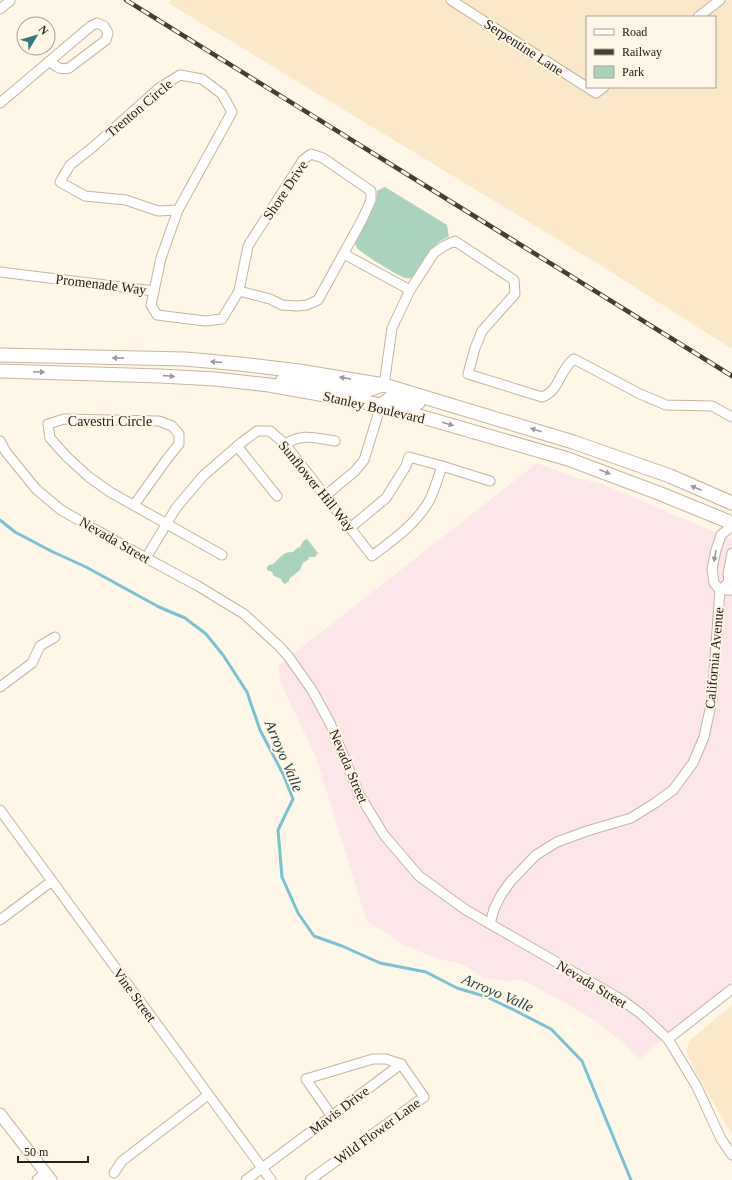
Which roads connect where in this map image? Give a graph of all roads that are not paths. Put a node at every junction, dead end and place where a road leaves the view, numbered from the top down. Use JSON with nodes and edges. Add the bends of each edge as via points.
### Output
{"nodes":[{"id":1,"x":451,"y":0,"type":"edge"},
{"id":2,"x":720,"y":0,"type":"edge"},
{"id":3,"x":10,"y":1,"type":"dead end"},
{"id":4,"x":0,"y":9,"type":"edge"},
{"id":5,"x":699,"y":16,"type":"edge"},
{"id":6,"x":49,"y":61,"type":"junction"},
{"id":7,"x":586,"y":87,"type":"edge"},
{"id":8,"x":588,"y":88,"type":"edge"},
{"id":9,"x":603,"y":88,"type":"edge"},
{"id":10,"x":0,"y":103,"type":"edge"},
{"id":11,"x":178,"y":210,"type":"junction"},
{"id":12,"x":344,"y":254,"type":"junction"},
{"id":13,"x":0,"y":272,"type":"edge"},
{"id":14,"x":410,"y":290,"type":"junction"},
{"id":15,"x":154,"y":291,"type":"junction"},
{"id":16,"x":239,"y":291,"type":"junction"},
{"id":17,"x":0,"y":355,"type":"edge"},
{"id":18,"x":0,"y":371,"type":"edge"},
{"id":19,"x":269,"y":385,"type":"junction"},
{"id":20,"x":384,"y":385,"type":"junction"},
{"id":21,"x":380,"y":405,"type":"junction"},
{"id":22,"x":494,"y":417,"type":"junction"},
{"id":23,"x":732,"y":417,"type":"edge"},
{"id":24,"x":0,"y":441,"type":"edge"},
{"id":25,"x":335,"y":441,"type":"dead end"},
{"id":26,"x":573,"y":442,"type":"junction"},
{"id":27,"x":285,"y":444,"type":"junction"},
{"id":28,"x":237,"y":446,"type":"junction"},
{"id":29,"x":568,"y":459,"type":"junction"},
{"id":30,"x":442,"y":466,"type":"junction"},
{"id":31,"x":490,"y":481,"type":"dead end"},
{"id":32,"x":277,"y":496,"type":"dead end"},
{"id":33,"x":325,"y":496,"type":"junction"},
{"id":34,"x":732,"y":503,"type":"edge"},
{"id":35,"x":134,"y":505,"type":"junction"},
{"id":36,"x":732,"y":523,"type":"edge"},
{"id":37,"x":167,"y":524,"type":"junction"},
{"id":38,"x":732,"y":526,"type":"edge"},
{"id":39,"x":350,"y":528,"type":"junction"},
{"id":40,"x":732,"y":553,"type":"edge"},
{"id":41,"x":222,"y":555,"type":"dead end"},
{"id":42,"x":146,"y":558,"type":"junction"},
{"id":43,"x":720,"y":590,"type":"junction"},
{"id":44,"x":732,"y":590,"type":"edge"},
{"id":45,"x":55,"y":637,"type":"dead end"},
{"id":46,"x":0,"y":687,"type":"edge"},
{"id":47,"x":0,"y":810,"type":"edge"},
{"id":48,"x":52,"y":881,"type":"junction"},
{"id":49,"x":0,"y":920,"type":"edge"},
{"id":50,"x":490,"y":924,"type":"junction"},
{"id":51,"x":732,"y":989,"type":"edge"},
{"id":52,"x":668,"y":1039,"type":"junction"},
{"id":53,"x":401,"y":1064,"type":"junction"},
{"id":54,"x":208,"y":1095,"type":"junction"},
{"id":55,"x":0,"y":1114,"type":"edge"},
{"id":56,"x":331,"y":1115,"type":"junction"},
{"id":57,"x":732,"y":1155,"type":"edge"},
{"id":58,"x":262,"y":1168,"type":"junction"},
{"id":59,"x":114,"y":1173,"type":"dead end"},
{"id":60,"x":44,"y":1178,"type":"edge"},
{"id":61,"x":246,"y":1180,"type":"edge"},
{"id":62,"x":271,"y":1180,"type":"edge"},
{"id":63,"x":310,"y":1180,"type":"edge"}],
"edges":[{"from":1,"to":7,"type":"street","name":"Serpentine Lane"},
{"from":2,"to":5,"type":"street"},
{"from":3,"to":4,"type":"street"},
{"from":6,"to":6,"type":"street","via":[[97,23],[104,26],[108,33],[106,40],[69,68],[59,68]]},
{"from":6,"to":10,"type":"street"},
{"from":8,"to":9,"type":"street","name":"Serpentine Lane","via":[[596,93]]},
{"from":11,"to":11,"type":"street","name":"Trenton Circle","via":[[232,112],[222,94],[202,79],[180,75],[159,88],[70,165],[60,182],[85,196],[126,200],[158,211]]},
{"from":11,"to":15,"type":"street","name":"Trenton Circle","via":[[161,258]]},
{"from":12,"to":14,"type":"street"},
{"from":12,"to":16,"type":"street","via":[[318,300],[307,304],[282,305]]},
{"from":12,"to":16,"type":"street","name":"Shore Drive","via":[[369,205],[371,191],[323,158],[311,154],[302,160],[248,246]]},
{"from":13,"to":15,"type":"street","name":"Promenade Way"},
{"from":14,"to":20,"type":"street","via":[[392,328]]},
{"from":14,"to":23,"type":"street","via":[[434,253],[455,241],[514,280],[514,294],[482,331],[468,374],[542,397],[554,390],[567,364],[574,359],[666,405],[712,406]]},
{"from":15,"to":16,"type":"street","name":"Promenade Way","via":[[151,305],[157,315],[205,321],[222,319]]},
{"from":20,"to":17,"type":"main road","name":"Stanley Boulevard","one_way":true,"via":[[299,371],[185,359]]},
{"from":18,"to":19,"type":"main road","name":"Stanley Boulevard","one_way":true,"via":[[160,376]]},
{"from":19,"to":20,"type":"main road","via":[[296,381],[365,391]]},
{"from":19,"to":21,"type":"main road","name":"Stanley Boulevard"},
{"from":20,"to":22,"type":"main road","name":"Stanley Boulevard"},
{"from":21,"to":22,"type":"main road","via":[[389,399],[397,399],[458,414],[480,418]]},
{"from":21,"to":29,"type":"main road","name":"Stanley Boulevard","one_way":true},
{"from":21,"to":33,"type":"street","via":[[364,460]]},
{"from":26,"to":22,"type":"main road","name":"Stanley Boulevard","one_way":true},
{"from":24,"to":42,"type":"street","name":"Nevada Street","via":[[36,489],[61,510]]},
{"from":25,"to":27,"type":"street","via":[[305,436]]},
{"from":26,"to":29,"type":"main road"},
{"from":34,"to":26,"type":"main road","name":"Stanley Boulevard","one_way":true,"via":[[670,476]]},
{"from":27,"to":28,"type":"street","name":"Sunflower Hill Way","via":[[270,431],[257,431]]},
{"from":27,"to":33,"type":"street","name":"Sunflower Hill Way"},
{"from":28,"to":32,"type":"street"},
{"from":28,"to":37,"type":"street","name":"Sunflower Hill Way","via":[[203,476],[176,508]]},
{"from":29,"to":36,"type":"main road","name":"Stanley Boulevard","one_way":true},
{"from":30,"to":31,"type":"street"},
{"from":30,"to":39,"type":"street","via":[[409,457],[386,498]]},
{"from":30,"to":39,"type":"street","name":"Sunflower Hill Way","via":[[430,500],[416,520],[372,556]]},
{"from":33,"to":39,"type":"street","name":"Sunflower Hill Way"},
{"from":35,"to":35,"type":"street","name":"Cavestri Circle","via":[[89,477],[50,438],[48,424],[64,419],[159,421],[172,426],[179,434],[179,444]]},
{"from":35,"to":37,"type":"street","name":"Cavestri Circle"},
{"from":37,"to":41,"type":"street","name":"Cavestri Circle"},
{"from":37,"to":42,"type":"street","name":"Sunflower Hill Way"},
{"from":38,"to":43,"type":"street","name":"California Avenue","one_way":true,"via":[[721,536],[712,570],[714,582]]},
{"from":40,"to":43,"type":"street","name":"California Avenue","via":[[729,582]]},
{"from":42,"to":50,"type":"street","name":"Nevada Street","via":[[244,614],[280,647],[312,690],[330,722],[359,794],[384,835],[419,876]]},
{"from":43,"to":44,"type":"street"},
{"from":43,"to":50,"type":"street","name":"California Avenue","via":[[712,700],[704,737],[693,763],[673,790],[631,818],[557,842],[536,855],[501,895]]},
{"from":45,"to":46,"type":"street","via":[[40,646],[32,663]]},
{"from":47,"to":48,"type":"street","name":"Vine Street"},
{"from":48,"to":49,"type":"street"},
{"from":48,"to":54,"type":"street","name":"Vine Street"},
{"from":50,"to":52,"type":"street","name":"Nevada Street","via":[[622,1000]]},
{"from":51,"to":52,"type":"street"},
{"from":52,"to":57,"type":"street","name":"Nevada Street","via":[[697,1087],[721,1139]]},
{"from":53,"to":56,"type":"street","name":"Mavis Drive"},
{"from":53,"to":56,"type":"street","via":[[386,1059],[373,1059],[306,1079]]},
{"from":53,"to":63,"type":"street","name":"Wild Flower Lane","via":[[424,1096]]},
{"from":54,"to":58,"type":"street","name":"Vine Street"},
{"from":54,"to":59,"type":"street","via":[[122,1161]]},
{"from":55,"to":60,"type":"street"},
{"from":56,"to":58,"type":"street","name":"Mavis Drive"},
{"from":58,"to":61,"type":"street","name":"Mavis Drive"},
{"from":58,"to":62,"type":"street","name":"Vine Street"}]}
